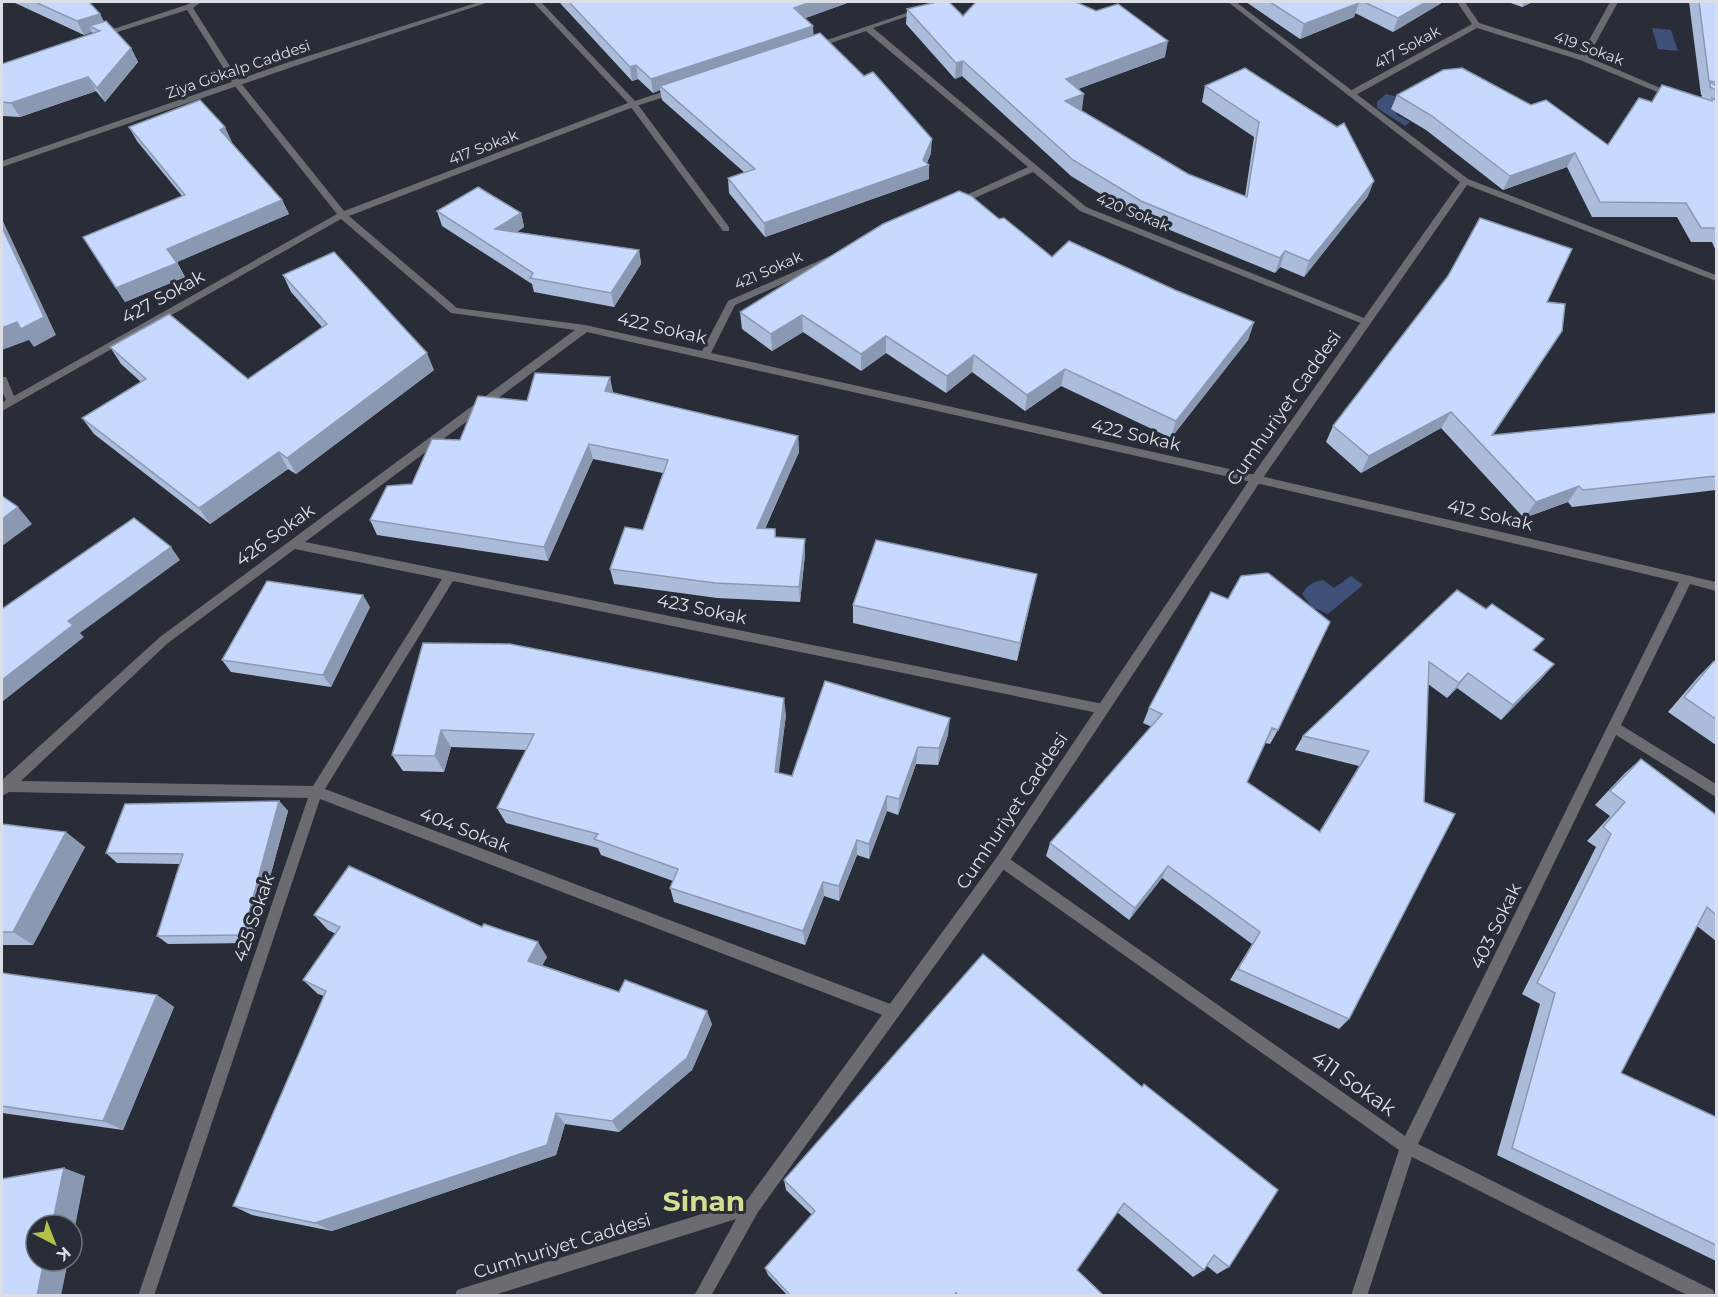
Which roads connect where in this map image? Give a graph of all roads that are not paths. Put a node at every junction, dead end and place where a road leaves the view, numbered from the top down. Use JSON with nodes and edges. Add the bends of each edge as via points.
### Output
{"nodes":[{"id":1,"x":484,"y":2,"type":"edge"},
{"id":2,"x":537,"y":2,"type":"edge"},
{"id":3,"x":945,"y":2,"type":"edge"},
{"id":4,"x":1232,"y":2,"type":"edge"},
{"id":5,"x":1461,"y":2,"type":"edge"},
{"id":6,"x":1614,"y":2,"type":"edge"},
{"id":7,"x":193,"y":4,"type":"edge"},
{"id":8,"x":1476,"y":24,"type":"junction"},
{"id":9,"x":867,"y":28,"type":"junction"},
{"id":10,"x":93,"y":36,"type":"edge"},
{"id":11,"x":801,"y":50,"type":"edge"},
{"id":12,"x":1582,"y":58,"type":"junction"},
{"id":13,"x":237,"y":83,"type":"junction"},
{"id":14,"x":689,"y":86,"type":"edge"},
{"id":15,"x":1351,"y":94,"type":"junction"},
{"id":16,"x":1686,"y":100,"type":"edge"},
{"id":17,"x":633,"y":104,"type":"junction"},
{"id":18,"x":2,"y":164,"type":"edge"},
{"id":19,"x":1034,"y":168,"type":"junction"},
{"id":20,"x":1465,"y":181,"type":"junction"},
{"id":21,"x":948,"y":206,"type":"edge"},
{"id":22,"x":342,"y":215,"type":"junction"},
{"id":23,"x":726,"y":229,"type":"dead end"},
{"id":24,"x":839,"y":255,"type":"edge"},
{"id":25,"x":1716,"y":278,"type":"edge"},
{"id":26,"x":1366,"y":322,"type":"junction"},
{"id":27,"x":585,"y":328,"type":"junction"},
{"id":28,"x":705,"y":355,"type":"junction"},
{"id":29,"x":2,"y":380,"type":"edge"},
{"id":30,"x":11,"y":401,"type":"junction"},
{"id":31,"x":2,"y":407,"type":"edge"},
{"id":32,"x":1256,"y":479,"type":"junction"},
{"id":33,"x":293,"y":544,"type":"junction"},
{"id":34,"x":450,"y":576,"type":"junction"},
{"id":35,"x":1686,"y":580,"type":"junction"},
{"id":36,"x":1716,"y":586,"type":"edge"},
{"id":37,"x":1103,"y":709,"type":"junction"},
{"id":38,"x":1614,"y":727,"type":"junction"},
{"id":39,"x":2,"y":788,"type":"edge"},
{"id":40,"x":1716,"y":791,"type":"edge"},
{"id":41,"x":315,"y":792,"type":"junction"},
{"id":42,"x":1002,"y":861,"type":"junction"},
{"id":43,"x":893,"y":1012,"type":"junction"},
{"id":44,"x":1408,"y":1147,"type":"junction"},
{"id":45,"x":752,"y":1206,"type":"junction"},
{"id":46,"x":146,"y":1296,"type":"edge"},
{"id":47,"x":463,"y":1296,"type":"edge"},
{"id":48,"x":702,"y":1296,"type":"edge"},
{"id":49,"x":1359,"y":1296,"type":"edge"},
{"id":50,"x":1707,"y":1296,"type":"edge"}],
"edges":[{"from":1,"to":13,"type":"street","name":"Ziya Gökalp Caddesi"},
{"from":2,"to":17,"type":"street"},
{"from":3,"to":9,"type":"street"},
{"from":4,"to":15,"type":"street"},
{"from":5,"to":8,"type":"street"},
{"from":6,"to":12,"type":"street"},
{"from":7,"to":10,"type":"street"},
{"from":7,"to":13,"type":"street","name":"422 Sokak"},
{"from":8,"to":12,"type":"street","name":"419 Sokak"},
{"from":8,"to":15,"type":"street","name":"417 Sokak"},
{"from":9,"to":11,"type":"street"},
{"from":9,"to":19,"type":"street","name":"420 Sokak"},
{"from":12,"to":16,"type":"street","name":"419 Sokak"},
{"from":13,"to":18,"type":"street","name":"Ziya Gökalp Caddesi"},
{"from":13,"to":22,"type":"street","name":"422 Sokak"},
{"from":14,"to":17,"type":"street","name":"417 Sokak"},
{"from":15,"to":20,"type":"street"},
{"from":17,"to":22,"type":"street","name":"417 Sokak"},
{"from":17,"to":23,"type":"street"},
{"from":19,"to":21,"type":"street"},
{"from":19,"to":26,"type":"street","name":"420 Sokak","via":[[1083,209]]},
{"from":20,"to":25,"type":"street"},
{"from":20,"to":26,"type":"street","name":"Cumhuriyet Caddesi"},
{"from":22,"to":27,"type":"street","name":"422 Sokak","via":[[454,310]]},
{"from":22,"to":30,"type":"street","name":"427 Sokak"},
{"from":24,"to":28,"type":"street","name":"421 Sokak","via":[[731,303]]},
{"from":26,"to":32,"type":"street","name":"Cumhuriyet Caddesi"},
{"from":27,"to":28,"type":"street","name":"422 Sokak"},
{"from":27,"to":33,"type":"street","name":"426 Sokak"},
{"from":28,"to":32,"type":"street","name":"422 Sokak"},
{"from":29,"to":30,"type":"street"},
{"from":30,"to":31,"type":"street","name":"427 Sokak"},
{"from":32,"to":35,"type":"street","name":"412 Sokak"},
{"from":32,"to":37,"type":"street","name":"Cumhuriyet Caddesi"},
{"from":33,"to":34,"type":"street","name":"423 Sokak"},
{"from":33,"to":39,"type":"street","name":"426 Sokak","via":[[164,640]]},
{"from":34,"to":37,"type":"street","name":"423 Sokak"},
{"from":34,"to":41,"type":"street","name":"425 Sokak"},
{"from":35,"to":36,"type":"street","name":"412 Sokak"},
{"from":35,"to":38,"type":"street","name":"403 Sokak"},
{"from":37,"to":42,"type":"street","name":"Cumhuriyet Caddesi"},
{"from":38,"to":40,"type":"street"},
{"from":38,"to":44,"type":"street","name":"403 Sokak"},
{"from":39,"to":41,"type":"street","name":"404 Sokak"},
{"from":41,"to":43,"type":"street","name":"404 Sokak"},
{"from":41,"to":46,"type":"street","name":"425 Sokak"},
{"from":42,"to":43,"type":"street","name":"Cumhuriyet Caddesi"},
{"from":42,"to":44,"type":"street","name":"411 Sokak"},
{"from":43,"to":45,"type":"street","name":"Cumhuriyet Caddesi"},
{"from":44,"to":49,"type":"street","name":"403 Sokak"},
{"from":44,"to":50,"type":"street","name":"411 Sokak"},
{"from":45,"to":47,"type":"street","name":"Cumhuriyet Caddesi"},
{"from":45,"to":48,"type":"street"}]}
